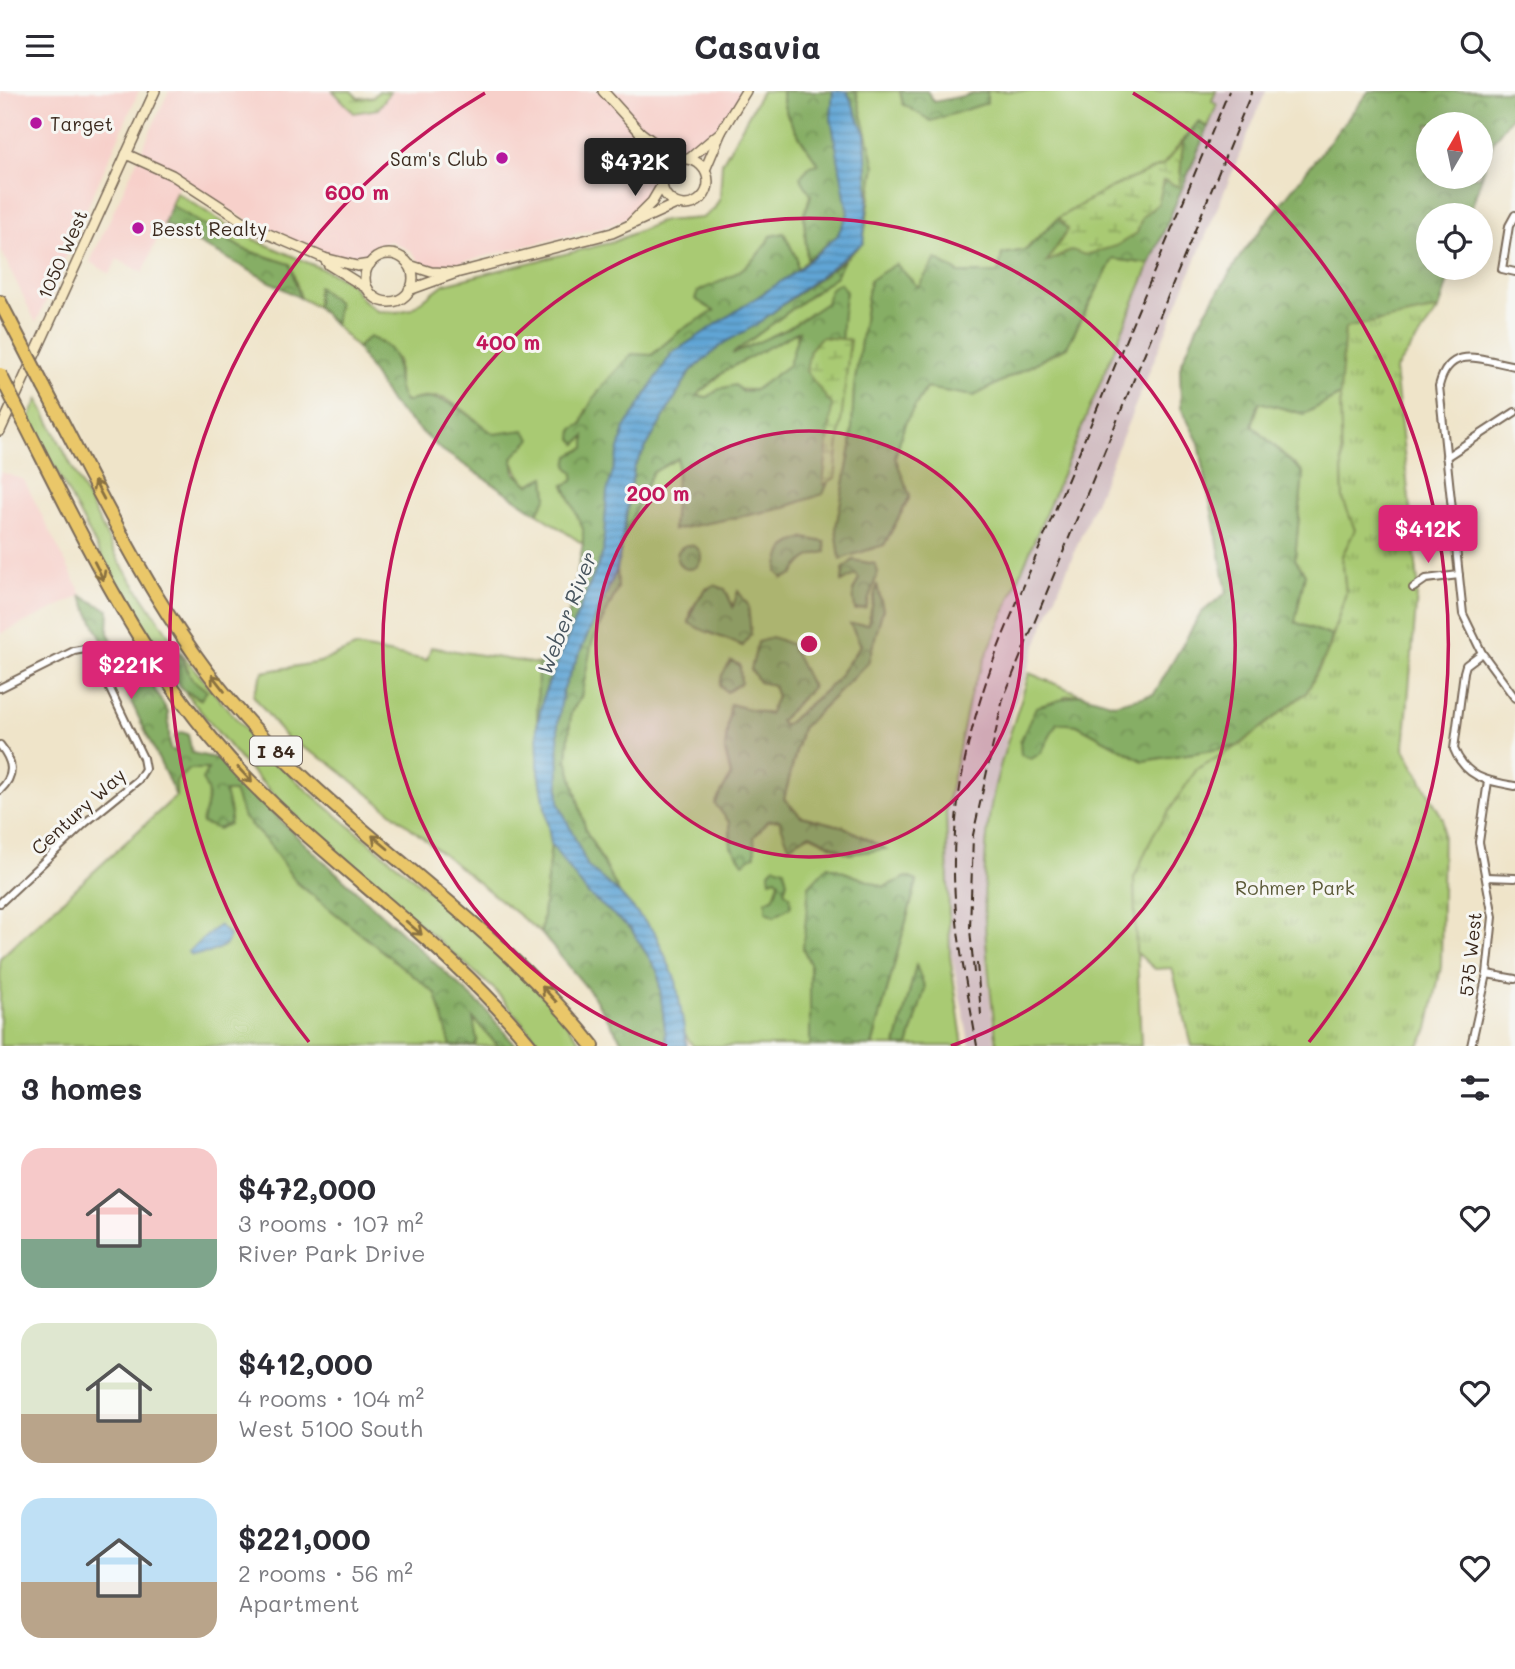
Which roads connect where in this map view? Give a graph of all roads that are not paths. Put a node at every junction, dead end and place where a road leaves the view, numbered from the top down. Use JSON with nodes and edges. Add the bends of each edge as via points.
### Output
{"nodes":[{"id":1,"x":155,"y":91,"type":"edge"},
{"id":2,"x":603,"y":91,"type":"edge"},
{"id":3,"x":746,"y":91,"type":"edge"},
{"id":4,"x":640,"y":132,"type":"junction"},
{"id":5,"x":721,"y":132,"type":"junction"},
{"id":6,"x":126,"y":154,"type":"junction"},
{"id":7,"x":690,"y":159,"type":"junction"},
{"id":8,"x":677,"y":160,"type":"junction"},
{"id":9,"x":705,"y":170,"type":"junction"},
{"id":10,"x":663,"y":173,"type":"junction"},
{"id":11,"x":662,"y":185,"type":"junction"},
{"id":12,"x":676,"y":204,"type":"junction"},
{"id":13,"x":1515,"y":215,"type":"edge"},
{"id":14,"x":631,"y":223,"type":"junction"},
{"id":15,"x":324,"y":258,"type":"junction"},
{"id":16,"x":370,"y":264,"type":"junction"},
{"id":17,"x":408,"y":265,"type":"junction"},
{"id":18,"x":1515,"y":272,"type":"edge"},
{"id":19,"x":456,"y":273,"type":"junction"},
{"id":20,"x":368,"y":289,"type":"junction"},
{"id":21,"x":409,"y":290,"type":"junction"},
{"id":22,"x":0,"y":302,"type":"edge"},
{"id":23,"x":1515,"y":366,"type":"edge"},
{"id":24,"x":0,"y":374,"type":"edge"},
{"id":25,"x":1515,"y":412,"type":"edge"},
{"id":26,"x":0,"y":431,"type":"edge"},
{"id":27,"x":1446,"y":457,"type":"junction"},
{"id":28,"x":1459,"y":575,"type":"junction"},
{"id":29,"x":1413,"y":588,"type":"dead end"},
{"id":30,"x":1482,"y":653,"type":"junction"},
{"id":31,"x":0,"y":688,"type":"edge"},
{"id":32,"x":1515,"y":698,"type":"edge"},
{"id":33,"x":0,"y":745,"type":"edge"},
{"id":34,"x":1488,"y":781,"type":"junction"},
{"id":35,"x":1515,"y":786,"type":"edge"},
{"id":36,"x":0,"y":790,"type":"edge"},
{"id":37,"x":1486,"y":877,"type":"junction"},
{"id":38,"x":1515,"y":878,"type":"edge"},
{"id":39,"x":0,"y":903,"type":"edge"},
{"id":40,"x":1488,"y":974,"type":"junction"},
{"id":41,"x":1515,"y":979,"type":"edge"},
{"id":42,"x":531,"y":1046,"type":"edge"},
{"id":43,"x":593,"y":1046,"type":"edge"},
{"id":44,"x":1471,"y":1046,"type":"edge"}],
"edges":[{"from":1,"to":6,"type":"street","name":"1050 West"},
{"from":2,"to":4,"type":"street"},
{"from":3,"to":5,"type":"street"},
{"from":4,"to":8,"type":"street"},
{"from":4,"to":10,"type":"street"},
{"from":5,"to":7,"type":"street"},
{"from":5,"to":9,"type":"street"},
{"from":6,"to":15,"type":"street","via":[[172,176],[236,218]]},
{"from":6,"to":26,"type":"street","name":"1050 West"},
{"from":7,"to":8,"type":"street"},
{"from":7,"to":9,"type":"street"},
{"from":8,"to":10,"type":"street"},
{"from":9,"to":12,"type":"street","via":[[709,183],[701,200]]},
{"from":10,"to":11,"type":"street"},
{"from":11,"to":12,"type":"street","via":[[666,197]]},
{"from":11,"to":14,"type":"street"},
{"from":12,"to":14,"type":"street"},
{"from":13,"to":18,"type":"street","via":[[1502,269]]},
{"from":14,"to":19,"type":"street","via":[[611,233]]},
{"from":15,"to":16,"type":"street","via":[[357,266]]},
{"from":15,"to":20,"type":"street"},
{"from":16,"to":17,"type":"street","via":[[380,256],[392,255]]},
{"from":16,"to":20,"type":"street","via":[[365,276]]},
{"from":17,"to":19,"type":"street"},
{"from":17,"to":21,"type":"street"},
{"from":19,"to":21,"type":"street"},
{"from":20,"to":21,"type":"street","via":[[378,299],[392,302]]},
{"from":43,"to":22,"type":"highway","number":"I 84","one_way":true,"bridge":true,"via":[[505,949],[304,778],[248,721],[156,598]]},
{"from":23,"to":27,"type":"street","via":[[1468,357],[1443,368],[1439,386]]},
{"from":24,"to":42,"type":"highway","number":"I 84","one_way":true,"bridge":true,"via":[[111,594],[201,726],[290,820],[430,942]]},
{"from":25,"to":27,"type":"street"},
{"from":27,"to":28,"type":"street"},
{"from":28,"to":29,"type":"street","via":[[1426,579]]},
{"from":28,"to":30,"type":"street","via":[[1466,626]]},
{"from":30,"to":32,"type":"street"},
{"from":30,"to":34,"type":"street","via":[[1466,665],[1454,749],[1469,773]]},
{"from":31,"to":39,"type":"street","name":"Century Way","via":[[85,649],[94,658],[145,769]]},
{"from":33,"to":36,"type":"street","via":[[13,770]]},
{"from":34,"to":35,"type":"street"},
{"from":34,"to":37,"type":"street","name":"575 West","via":[[1479,842]]},
{"from":37,"to":38,"type":"street"},
{"from":37,"to":40,"type":"street","name":"575 West","via":[[1493,917]]},
{"from":40,"to":41,"type":"street"},
{"from":40,"to":44,"type":"street","name":"575 West"}]}
